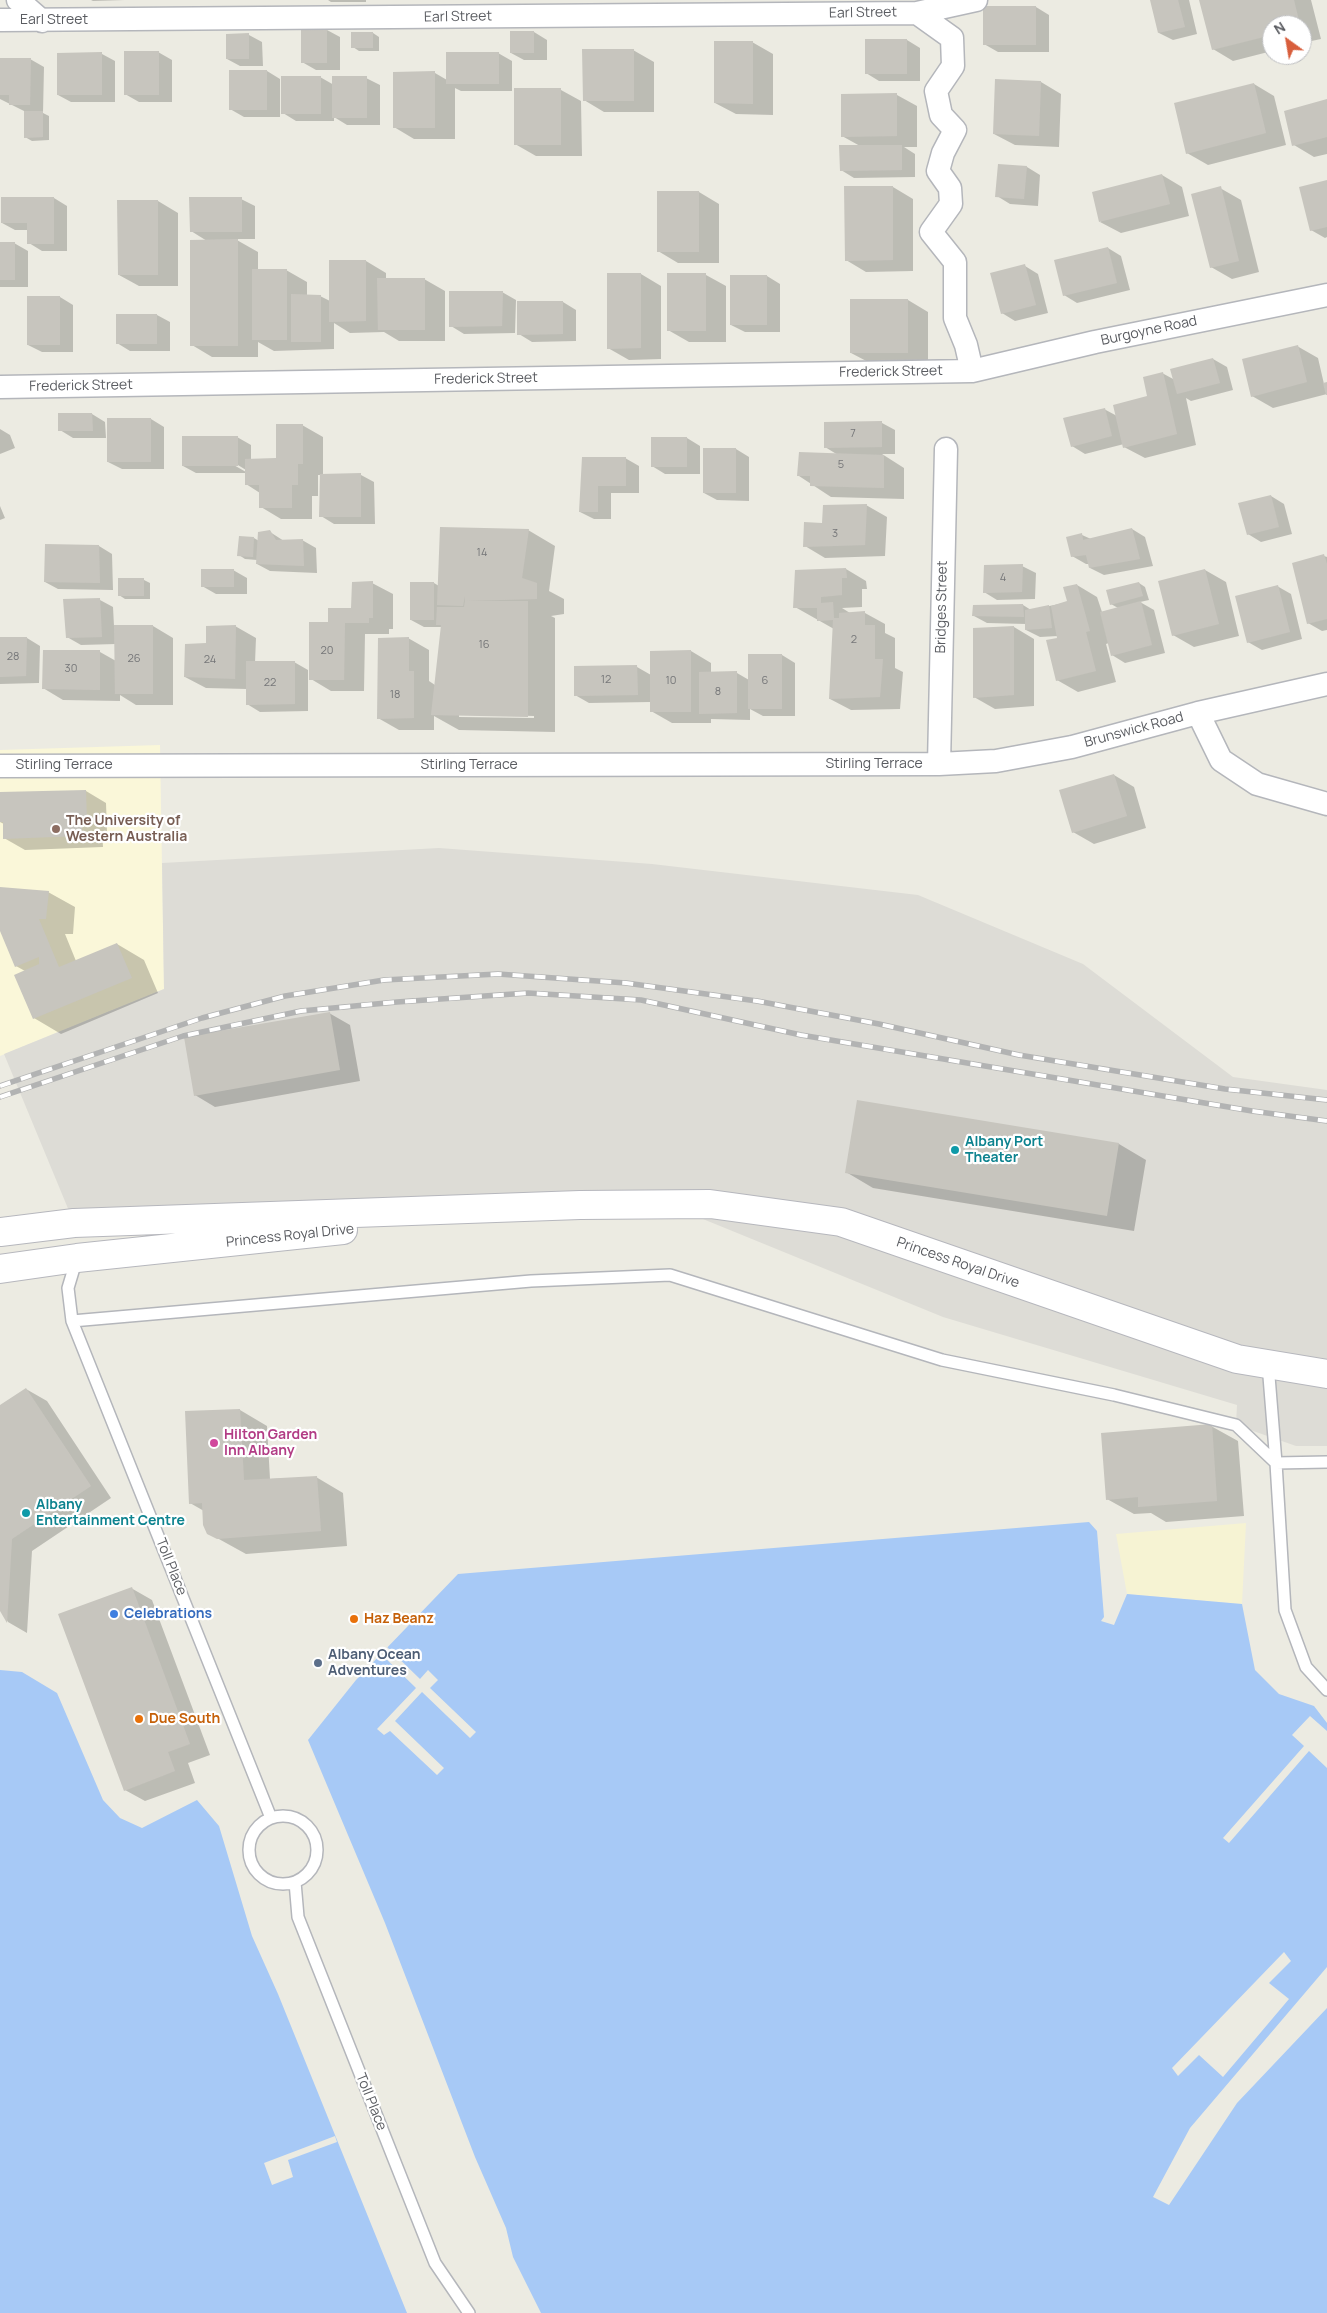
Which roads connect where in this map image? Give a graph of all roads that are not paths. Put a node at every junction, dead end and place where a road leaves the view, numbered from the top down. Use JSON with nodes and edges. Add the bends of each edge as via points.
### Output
{"nodes":[{"id":1,"x":18,"y":0,"type":"edge"},
{"id":2,"x":976,"y":0,"type":"edge"},
{"id":3,"x":305,"y":9,"type":"edge"},
{"id":4,"x":917,"y":13,"type":"junction"},
{"id":5,"x":0,"y":20,"type":"edge"},
{"id":6,"x":42,"y":21,"type":"junction"},
{"id":7,"x":1327,"y":295,"type":"edge"},
{"id":8,"x":972,"y":371,"type":"junction"},
{"id":9,"x":0,"y":387,"type":"edge"},
{"id":10,"x":946,"y":449,"type":"dead end"},
{"id":11,"x":1327,"y":684,"type":"edge"},
{"id":12,"x":1198,"y":713,"type":"junction"},
{"id":13,"x":939,"y":764,"type":"junction"},
{"id":14,"x":0,"y":766,"type":"edge"},
{"id":15,"x":1327,"y":804,"type":"edge"},
{"id":16,"x":580,"y":1205,"type":"junction"},
{"id":17,"x":74,"y":1223,"type":"junction"},
{"id":18,"x":0,"y":1232,"type":"edge"},
{"id":19,"x":77,"y":1258,"type":"junction"},
{"id":20,"x":0,"y":1269,"type":"edge"},
{"id":21,"x":72,"y":1321,"type":"junction"},
{"id":22,"x":1268,"y":1364,"type":"junction"},
{"id":23,"x":1327,"y":1374,"type":"edge"},
{"id":24,"x":1276,"y":1462,"type":"junction"},
{"id":25,"x":1327,"y":1462,"type":"edge"},
{"id":26,"x":1327,"y":1690,"type":"edge"},
{"id":27,"x":271,"y":1818,"type":"junction"},
{"id":28,"x":294,"y":1882,"type":"junction"},
{"id":29,"x":468,"y":2313,"type":"edge"}],
"edges":[{"from":1,"to":6,"type":"street"},
{"from":2,"to":4,"type":"street","name":"Earl Street"},
{"from":3,"to":4,"type":"street","name":"Earl Street"},
{"from":3,"to":6,"type":"street","name":"Earl Street"},
{"from":4,"to":8,"type":"street","via":[[952,38],[953,66],[936,91],[941,115],[955,130],[938,171],[950,188],[952,204],[931,232],[955,262],[955,318]]},
{"from":5,"to":6,"type":"street","name":"Earl Street"},
{"from":7,"to":8,"type":"street","name":"Burgoyne Road","via":[[1095,342]]},
{"from":8,"to":9,"type":"street","name":"Frederick Street"},
{"from":10,"to":13,"type":"street","name":"Bridges Street"},
{"from":11,"to":12,"type":"street","name":"Brunswick Road"},
{"from":12,"to":13,"type":"street","name":"Brunswick Road","via":[[1072,747],[996,761]]},
{"from":12,"to":15,"type":"street","via":[[1221,760],[1257,784]]},
{"from":13,"to":14,"type":"street","name":"Stirling Terrace"},
{"from":16,"to":17,"type":"main road","name":"Princess Royal Drive"},
{"from":16,"to":19,"type":"main road","name":"Princess Royal Drive"},
{"from":16,"to":22,"type":"main road","name":"Princess Royal Drive","via":[[710,1204],[841,1222],[1237,1359]]},
{"from":17,"to":18,"type":"main road","name":"Princess Royal Drive"},
{"from":17,"to":19,"type":"main road"},
{"from":19,"to":20,"type":"main road","name":"Princess Royal Drive"},
{"from":19,"to":21,"type":"lane","name":"Toll Place","via":[[68,1288]]},
{"from":21,"to":24,"type":"lane","via":[[532,1281],[670,1275],[942,1360],[1114,1395],[1236,1425]]},
{"from":21,"to":27,"type":"lane","name":"Toll Place"},
{"from":22,"to":23,"type":"main road","name":"Princess Royal Drive"},
{"from":22,"to":24,"type":"lane"},
{"from":24,"to":25,"type":"lane"},
{"from":24,"to":26,"type":"lane","via":[[1286,1610],[1306,1667]]},
{"from":27,"to":28,"type":"lane","via":[[254,1831],[250,1846],[251,1862],[256,1871],[269,1880],[284,1884]]},
{"from":27,"to":28,"type":"lane","via":[[294,1817],[313,1832],[317,1855],[309,1871]]},
{"from":28,"to":29,"type":"lane","name":"Toll Place","via":[[298,1917],[435,2263]]}]}
